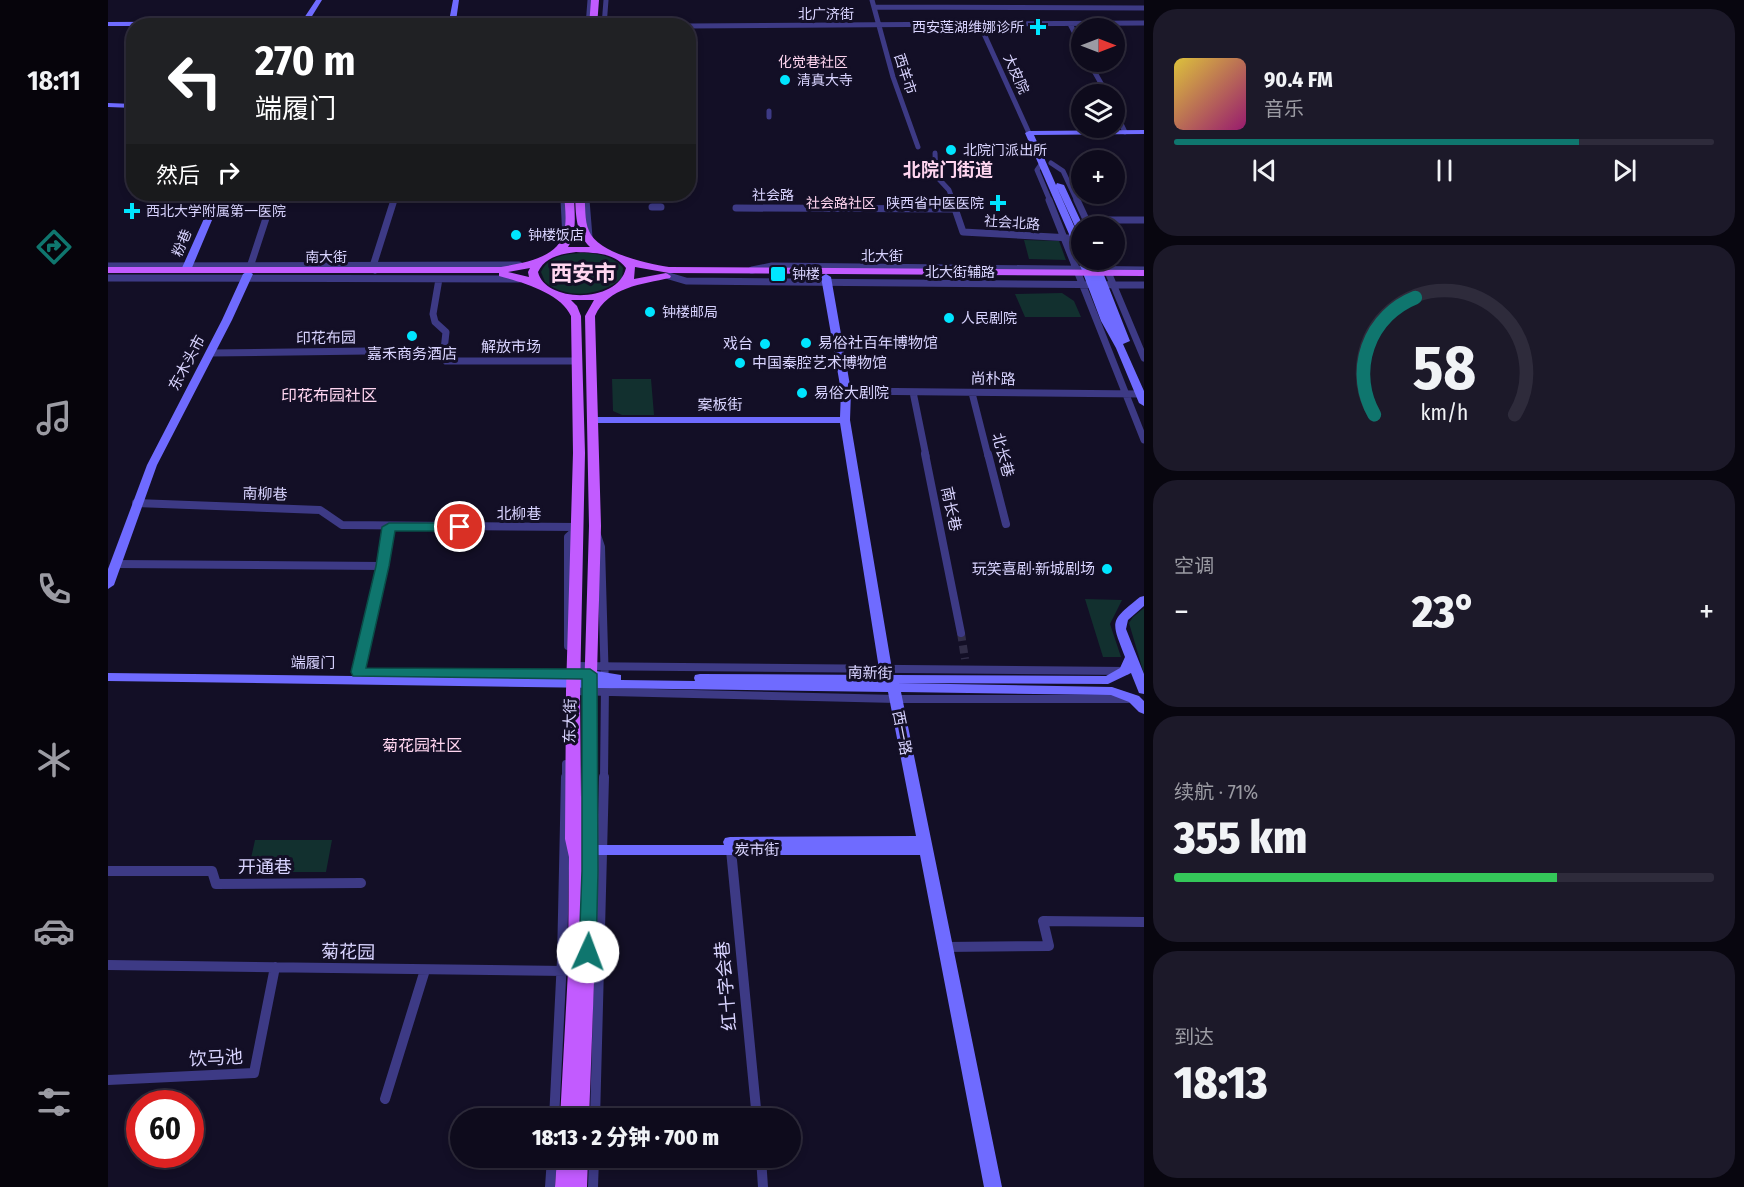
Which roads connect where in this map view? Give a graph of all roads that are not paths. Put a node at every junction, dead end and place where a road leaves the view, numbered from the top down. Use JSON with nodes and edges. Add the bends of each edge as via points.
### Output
{"nodes":[{"id":1,"x":319,"y":0,"type":"edge"},
{"id":2,"x":456,"y":0,"type":"edge"},
{"id":3,"x":590,"y":0,"type":"edge"},
{"id":4,"x":595,"y":0,"type":"edge"},
{"id":5,"x":600,"y":0,"type":"edge"},
{"id":6,"x":606,"y":0,"type":"edge"},
{"id":7,"x":872,"y":0,"type":"edge"},
{"id":8,"x":874,"y":8,"type":"junction"},
{"id":9,"x":1144,"y":8,"type":"edge"},
{"id":10,"x":307,"y":18,"type":"edge"},
{"id":11,"x":453,"y":18,"type":"edge"},
{"id":12,"x":589,"y":18,"type":"edge"},
{"id":13,"x":594,"y":18,"type":"edge"},
{"id":14,"x":601,"y":18,"type":"edge"},
{"id":15,"x":602,"y":18,"type":"edge"},
{"id":16,"x":1144,"y":23,"type":"edge"},
{"id":17,"x":1070,"y":24,"type":"joint"},
{"id":18,"x":878,"y":25,"type":"junction"},
{"id":19,"x":980,"y":25,"type":"junction"},
{"id":20,"x":696,"y":26,"type":"edge"},
{"id":21,"x":108,"y":27,"type":"edge"},
{"id":22,"x":126,"y":27,"type":"edge"},
{"id":23,"x":126,"y":28,"type":"edge"},
{"id":24,"x":108,"y":105,"type":"edge"},
{"id":25,"x":126,"y":106,"type":"edge"},
{"id":26,"x":1125,"y":132,"type":"edge"},
{"id":27,"x":1144,"y":132,"type":"edge"},
{"id":28,"x":1034,"y":133,"type":"junction"},
{"id":29,"x":1071,"y":133,"type":"edge"},
{"id":30,"x":918,"y":147,"type":"dead end"},
{"id":31,"x":935,"y":153,"type":"dead end"},
{"id":32,"x":1046,"y":163,"type":"junction"},
{"id":33,"x":216,"y":201,"type":"edge"},
{"id":34,"x":272,"y":201,"type":"edge"},
{"id":35,"x":394,"y":201,"type":"edge"},
{"id":36,"x":568,"y":201,"type":"edge"},
{"id":37,"x":580,"y":201,"type":"edge"},
{"id":38,"x":586,"y":201,"type":"edge"},
{"id":39,"x":652,"y":207,"type":"dead end"},
{"id":40,"x":661,"y":207,"type":"dead end"},
{"id":41,"x":736,"y":208,"type":"dead end"},
{"id":42,"x":955,"y":209,"type":"junction"},
{"id":43,"x":1084,"y":216,"type":"edge"},
{"id":44,"x":1144,"y":220,"type":"edge"},
{"id":45,"x":1125,"y":221,"type":"edge"},
{"id":46,"x":1071,"y":229,"type":"edge"},
{"id":47,"x":1071,"y":237,"type":"edge"},
{"id":48,"x":593,"y":245,"type":"junction"},
{"id":49,"x":561,"y":249,"type":"junction"},
{"id":50,"x":604,"y":251,"type":"junction"},
{"id":51,"x":623,"y":258,"type":"junction"},
{"id":52,"x":538,"y":261,"type":"junction"},
{"id":53,"x":187,"y":268,"type":"junction"},
{"id":54,"x":374,"y":268,"type":"junction"},
{"id":55,"x":1144,"y":271,"type":"edge"},
{"id":56,"x":108,"y":272,"type":"edge"},
{"id":57,"x":248,"y":272,"type":"junction"},
{"id":58,"x":1094,"y":275,"type":"edge"},
{"id":59,"x":439,"y":279,"type":"junction"},
{"id":60,"x":826,"y":280,"type":"junction"},
{"id":61,"x":1144,"y":280,"type":"edge"},
{"id":62,"x":536,"y":284,"type":"junction"},
{"id":63,"x":1144,"y":285,"type":"edge"},
{"id":64,"x":625,"y":286,"type":"junction"},
{"id":65,"x":607,"y":294,"type":"junction"},
{"id":66,"x":559,"y":295,"type":"junction"},
{"id":67,"x":444,"y":350,"type":"junction"},
{"id":68,"x":210,"y":353,"type":"junction"},
{"id":69,"x":1144,"y":358,"type":"edge"},
{"id":70,"x":576,"y":361,"type":"junction"},
{"id":71,"x":1144,"y":384,"type":"edge"},
{"id":72,"x":846,"y":391,"type":"junction"},
{"id":73,"x":913,"y":392,"type":"junction"},
{"id":74,"x":972,"y":393,"type":"junction"},
{"id":75,"x":1126,"y":394,"type":"junction"},
{"id":76,"x":1142,"y":399,"type":"edge"},
{"id":77,"x":594,"y":420,"type":"junction"},
{"id":78,"x":845,"y":420,"type":"junction"},
{"id":79,"x":1144,"y":440,"type":"edge"},
{"id":80,"x":136,"y":503,"type":"junction"},
{"id":81,"x":1006,"y":524,"type":"dead end"},
{"id":82,"x":389,"y":527,"type":"junction"},
{"id":83,"x":578,"y":527,"type":"junction"},
{"id":84,"x":115,"y":564,"type":"junction"},
{"id":85,"x":383,"y":566,"type":"junction"},
{"id":86,"x":108,"y":585,"type":"edge"},
{"id":87,"x":1144,"y":600,"type":"edge"},
{"id":88,"x":961,"y":633,"type":"tunnel mouth"},
{"id":89,"x":965,"y":659,"type":"tunnel mouth"},
{"id":90,"x":1128,"y":664,"type":"junction"},
{"id":91,"x":108,"y":669,"type":"edge"},
{"id":92,"x":969,"y":675,"type":"junction"},
{"id":93,"x":357,"y":676,"type":"junction"},
{"id":94,"x":108,"y":677,"type":"edge"},
{"id":95,"x":570,"y":679,"type":"junction"},
{"id":96,"x":597,"y":680,"type":"junction"},
{"id":97,"x":891,"y":684,"type":"junction"},
{"id":98,"x":1139,"y":695,"type":"edge"},
{"id":99,"x":1144,"y":709,"type":"edge"},
{"id":100,"x":924,"y":846,"type":"junction"},
{"id":101,"x":596,"y":847,"type":"junction"},
{"id":102,"x":731,"y":850,"type":"junction"},
{"id":103,"x":108,"y":871,"type":"edge"},
{"id":104,"x":361,"y":883,"type":"dead end"},
{"id":105,"x":1144,"y":922,"type":"edge"},
{"id":106,"x":944,"y":947,"type":"junction"},
{"id":107,"x":108,"y":965,"type":"edge"},
{"id":108,"x":274,"y":967,"type":"junction"},
{"id":109,"x":425,"y":970,"type":"junction"},
{"id":110,"x":561,"y":971,"type":"junction"},
{"id":111,"x":582,"y":972,"type":"junction"},
{"id":112,"x":108,"y":1080,"type":"edge"},
{"id":113,"x":385,"y":1099,"type":"dead end"},
{"id":114,"x":555,"y":1108,"type":"edge"},
{"id":115,"x":570,"y":1108,"type":"edge"},
{"id":116,"x":580,"y":1108,"type":"edge"},
{"id":117,"x":595,"y":1108,"type":"edge"},
{"id":118,"x":756,"y":1108,"type":"edge"},
{"id":119,"x":551,"y":1168,"type":"edge"},
{"id":120,"x":566,"y":1168,"type":"edge"},
{"id":121,"x":578,"y":1168,"type":"edge"},
{"id":122,"x":594,"y":1168,"type":"edge"},
{"id":123,"x":762,"y":1168,"type":"edge"},
{"id":124,"x":550,"y":1187,"type":"edge"},
{"id":125,"x":565,"y":1187,"type":"edge"},
{"id":126,"x":577,"y":1187,"type":"edge"},
{"id":127,"x":593,"y":1187,"type":"edge"},
{"id":128,"x":763,"y":1187,"type":"edge"},
{"id":129,"x":993,"y":1187,"type":"edge"}],
"edges":[{"from":1,"to":10,"type":"street"},
{"from":2,"to":11,"type":"street"},
{"from":3,"to":12,"type":"street"},
{"from":4,"to":13,"type":"main road"},
{"from":5,"to":14,"type":"main road"},
{"from":6,"to":15,"type":"street"},
{"from":7,"to":8,"type":"street","name":"西羊市"},
{"from":8,"to":9,"type":"street"},
{"from":8,"to":18,"type":"street","name":"西羊市"},
{"from":16,"to":17,"type":"street","name":"北广济街"},
{"from":17,"to":19,"type":"street","name":"北广济街"},
{"from":18,"to":19,"type":"street","name":"北广济街"},
{"from":18,"to":20,"type":"street","name":"北广济街"},
{"from":18,"to":30,"type":"street","name":"西羊市"},
{"from":19,"to":28,"type":"street","name":"大皮院"},
{"from":21,"to":22,"type":"street"},
{"from":21,"to":23,"type":"street"},
{"from":24,"to":25,"type":"street"},
{"from":26,"to":27,"type":"street"},
{"from":28,"to":29,"type":"street"},
{"from":28,"to":32,"type":"street"},
{"from":31,"to":42,"type":"street","name":"社会北路","via":[[936,176],[949,190]]},
{"from":32,"to":43,"type":"street","via":[[1063,171]]},
{"from":32,"to":46,"type":"street"},
{"from":33,"to":53,"type":"street","name":"粉巷"},
{"from":34,"to":57,"type":"street"},
{"from":35,"to":54,"type":"street"},
{"from":36,"to":49,"type":"main road","via":[[570,234]]},
{"from":37,"to":48,"type":"main road","via":[[582,231]]},
{"from":38,"to":48,"type":"street","via":[[588,233]]},
{"from":39,"to":40,"type":"street"},
{"from":41,"to":42,"type":"street","name":"社会路"},
{"from":42,"to":47,"type":"street","name":"社会北路","via":[[963,232]]},
{"from":44,"to":45,"type":"street"},
{"from":48,"to":50,"type":"main road"},
{"from":49,"to":50,"type":"main road"},
{"from":49,"to":52,"type":"main road","name":"南大街"},
{"from":50,"to":51,"type":"main road","name":"北大街"},
{"from":51,"to":58,"type":"main road","name":"北大街","via":[[656,269]]},
{"from":51,"to":64,"type":"main road","via":[[632,272]]},
{"from":52,"to":54,"type":"main road","name":"南大街","via":[[501,270]]},
{"from":52,"to":62,"type":"main road","via":[[533,272]]},
{"from":53,"to":56,"type":"main road","name":"南大街"},
{"from":53,"to":57,"type":"main road","name":"南大街"},
{"from":54,"to":57,"type":"main road","name":"南大街"},
{"from":55,"to":58,"type":"main road","name":"北大街"},
{"from":56,"to":57,"type":"main road","name":"南大街"},
{"from":57,"to":59,"type":"street"},
{"from":57,"to":62,"type":"main road","name":"南大街","via":[[500,274]]},
{"from":57,"to":68,"type":"street","name":"东木头市"},
{"from":58,"to":60,"type":"main road","name":"北大街"},
{"from":58,"to":61,"type":"main road","name":"北大街"},
{"from":58,"to":63,"type":"street"},
{"from":58,"to":69,"type":"street"},
{"from":58,"to":71,"type":"street"},
{"from":58,"to":75,"type":"street"},
{"from":58,"to":76,"type":"street","via":[[1106,321]]},
{"from":59,"to":62,"type":"street"},
{"from":59,"to":67,"type":"street","via":[[433,314],[435,322],[446,332]]},
{"from":60,"to":64,"type":"main road","name":"北大街","via":[[669,276],[646,278]]},
{"from":60,"to":72,"type":"street","name":"西一路"},
{"from":62,"to":66,"type":"main road","name":"南大街"},
{"from":64,"to":65,"type":"main road","name":"北大街"},
{"from":65,"to":66,"type":"main road","via":[[581,298]]},
{"from":65,"to":77,"type":"main road","name":"东大街","via":[[590,316]]},
{"from":66,"to":70,"type":"main road","name":"东大街","via":[[575,312]]},
{"from":67,"to":68,"type":"street","name":"印花布园"},
{"from":67,"to":70,"type":"street","name":"解放市场","via":[[446,361]]},
{"from":68,"to":80,"type":"street","name":"东木头市"},
{"from":70,"to":83,"type":"main road","name":"东大街"},
{"from":72,"to":73,"type":"street","name":"尚朴路"},
{"from":72,"to":78,"type":"street","name":"西一路"},
{"from":73,"to":74,"type":"street","name":"尚朴路"},
{"from":73,"to":88,"type":"street","name":"南长巷"},
{"from":74,"to":75,"type":"street","name":"尚朴路"},
{"from":74,"to":81,"type":"street","name":"北长巷"},
{"from":75,"to":76,"type":"street","name":"尚朴路"},
{"from":75,"to":79,"type":"street"},
{"from":77,"to":78,"type":"street","name":"案板街"},
{"from":77,"to":96,"type":"main road","name":"东大街"},
{"from":78,"to":97,"type":"street","name":"西一路","via":[[867,565]]},
{"from":80,"to":82,"type":"street","name":"南柳巷","via":[[320,510],[342,525]]},
{"from":80,"to":84,"type":"street","name":"东木头市"},
{"from":82,"to":83,"type":"street","name":"北柳巷"},
{"from":82,"to":85,"type":"street"},
{"from":83,"to":95,"type":"main road","name":"东大街"},
{"from":84,"to":85,"type":"street"},
{"from":84,"to":86,"type":"street","name":"东木头市"},
{"from":85,"to":93,"type":"street"},
{"from":87,"to":90,"type":"street","via":[[1127,612],[1120,623]]},
{"from":89,"to":92,"type":"street"},
{"from":90,"to":92,"type":"street","name":"南新街","via":[[1108,680]]},
{"from":90,"to":98,"type":"street","via":[[1138,671]]},
{"from":91,"to":93,"type":"street","name":"端履门"},
{"from":92,"to":97,"type":"street","name":"南新街"},
{"from":93,"to":94,"type":"street","name":"端履门"},
{"from":93,"to":95,"type":"street","name":"端履门"},
{"from":95,"to":96,"type":"street","name":"端履门"},
{"from":95,"to":96,"type":"street"},
{"from":95,"to":110,"type":"street"},
{"from":95,"to":111,"type":"main road","name":"东大街","via":[[573,839]]},
{"from":96,"to":97,"type":"street","name":"南新街"},
{"from":96,"to":97,"type":"street"},
{"from":96,"to":101,"type":"main road","name":"东大街"},
{"from":97,"to":98,"type":"street","name":"南新街"},
{"from":97,"to":100,"type":"street","name":"西一路"},
{"from":98,"to":99,"type":"street","name":"南新街"},
{"from":100,"to":101,"type":"street","name":"炭市街"},
{"from":100,"to":102,"type":"street","name":"炭市街"},
{"from":100,"to":106,"type":"street","name":"西一路"},
{"from":101,"to":102,"type":"street","name":"炭市街"},
{"from":101,"to":111,"type":"main road","name":"东大街","via":[[590,871]]},
{"from":101,"to":117,"type":"street"},
{"from":102,"to":118,"type":"street","name":"红十字会巷"},
{"from":103,"to":104,"type":"street","name":"开通巷","via":[[213,871],[216,884]]},
{"from":105,"to":106,"type":"street","via":[[1043,921],[1049,946]]},
{"from":106,"to":129,"type":"street","name":"西一路"},
{"from":107,"to":108,"type":"street","name":"菊花园"},
{"from":108,"to":109,"type":"street","name":"菊花园"},
{"from":108,"to":112,"type":"street","name":"饮马池","via":[[254,1073]]},
{"from":109,"to":110,"type":"street","name":"菊花园"},
{"from":109,"to":113,"type":"street"},
{"from":110,"to":111,"type":"street","name":"菊花园"},
{"from":110,"to":114,"type":"street"},
{"from":111,"to":115,"type":"main road","name":"东大街"},
{"from":111,"to":116,"type":"main road","name":"东大街"},
{"from":119,"to":124,"type":"street"},
{"from":120,"to":125,"type":"main road"},
{"from":121,"to":126,"type":"main road"},
{"from":122,"to":127,"type":"street"},
{"from":123,"to":128,"type":"street"}]}
